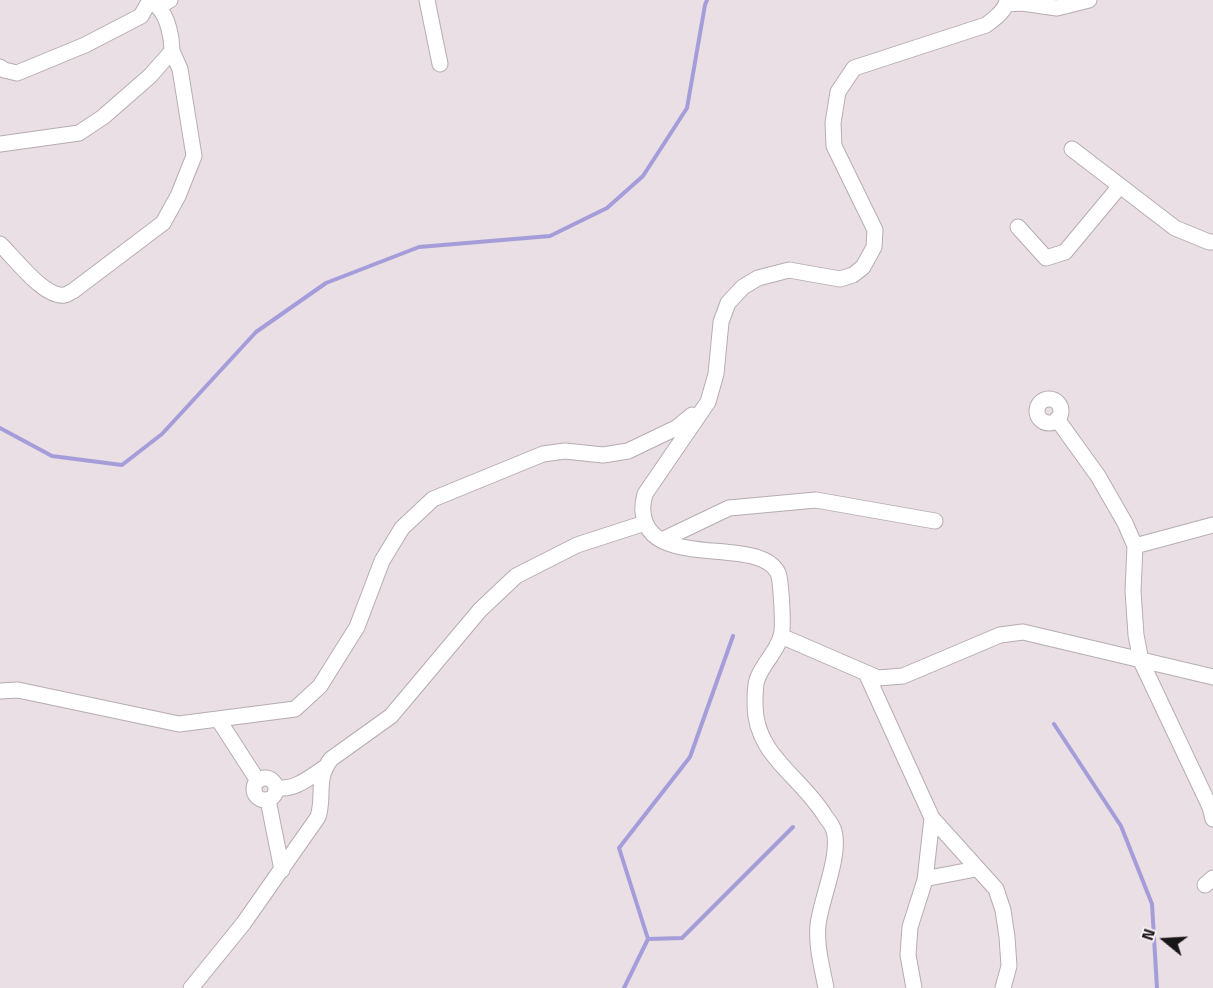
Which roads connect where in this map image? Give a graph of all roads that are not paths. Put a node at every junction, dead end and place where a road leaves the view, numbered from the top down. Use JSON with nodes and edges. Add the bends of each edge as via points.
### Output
{"nodes":[{"id":1,"x":427,"y":0,"type":"edge"},
{"id":2,"x":1089,"y":0,"type":"edge"},
{"id":3,"x":1007,"y":2,"type":"edge"},
{"id":4,"x":156,"y":4,"type":"edge"},
{"id":5,"x":172,"y":51,"type":"junction"},
{"id":6,"x":440,"y":64,"type":"dead end"},
{"id":7,"x":0,"y":67,"type":"edge"},
{"id":8,"x":0,"y":144,"type":"edge"},
{"id":9,"x":1072,"y":149,"type":"dead end"},
{"id":10,"x":1120,"y":186,"type":"junction"},
{"id":11,"x":1018,"y":227,"type":"dead end"},
{"id":12,"x":1213,"y":242,"type":"edge"},
{"id":13,"x":0,"y":244,"type":"edge"},
{"id":14,"x":708,"y":402,"type":"junction"},
{"id":15,"x":1057,"y":419,"type":"dead end"},
{"id":16,"x":935,"y":521,"type":"dead end"},
{"id":17,"x":645,"y":523,"type":"junction"},
{"id":18,"x":1213,"y":525,"type":"edge"},
{"id":19,"x":662,"y":540,"type":"junction"},
{"id":20,"x":1135,"y":546,"type":"junction"},
{"id":21,"x":782,"y":636,"type":"junction"},
{"id":22,"x":1141,"y":661,"type":"junction"},
{"id":23,"x":866,"y":673,"type":"junction"},
{"id":24,"x":1213,"y":677,"type":"edge"},
{"id":25,"x":0,"y":691,"type":"edge"},
{"id":26,"x":218,"y":719,"type":"junction"},
{"id":27,"x":324,"y":768,"type":"junction"},
{"id":28,"x":272,"y":793,"type":"junction"},
{"id":29,"x":932,"y":818,"type":"junction"},
{"id":30,"x":1213,"y":819,"type":"edge"},
{"id":31,"x":976,"y":868,"type":"junction"},
{"id":32,"x":282,"y":870,"type":"junction"},
{"id":33,"x":925,"y":880,"type":"junction"},
{"id":34,"x":191,"y":988,"type":"edge"},
{"id":35,"x":826,"y":988,"type":"edge"},
{"id":36,"x":914,"y":988,"type":"edge"},
{"id":37,"x":1003,"y":988,"type":"edge"}],
"edges":[{"from":1,"to":6,"type":"street"},
{"from":2,"to":3,"type":"street","via":[[1057,8]]},
{"from":3,"to":14,"type":"street","via":[[987,25],[854,68],[838,92],[834,146],[875,230],[874,247],[863,267],[840,279],[789,270],[758,278],[743,287],[728,303],[720,322],[716,374]]},
{"from":4,"to":5,"type":"street","via":[[172,38]]},
{"from":4,"to":7,"type":"street","via":[[94,40],[24,71],[8,72]]},
{"from":5,"to":8,"type":"street","via":[[150,76],[79,133]]},
{"from":5,"to":13,"type":"street","via":[[180,69],[194,156],[178,196],[162,222],[63,296],[50,293],[36,282]]},
{"from":9,"to":10,"type":"street"},
{"from":10,"to":11,"type":"street","via":[[1065,252],[1046,258]]},
{"from":10,"to":12,"type":"street","via":[[1175,228]]},
{"from":14,"to":17,"type":"street","via":[[645,494]]},
{"from":14,"to":26,"type":"street","via":[[676,428],[628,451],[603,455],[565,451],[543,454],[434,499],[402,528],[382,561],[357,627],[320,686],[295,708]]},
{"from":15,"to":20,"type":"street","via":[[1098,476]]},
{"from":16,"to":19,"type":"street","via":[[816,500],[729,508]]},
{"from":17,"to":19,"type":"street"},
{"from":17,"to":27,"type":"street","via":[[577,545],[516,576],[480,610],[391,716]]},
{"from":18,"to":20,"type":"street"},
{"from":19,"to":21,"type":"street","via":[[681,547],[759,557],[771,564],[778,574]]},
{"from":20,"to":22,"type":"street","via":[[1132,591]]},
{"from":21,"to":23,"type":"street"},
{"from":21,"to":35,"type":"street","via":[[756,680],[755,705],[762,738],[771,755],[818,804],[834,830],[836,848],[818,924]]},
{"from":22,"to":23,"type":"street","via":[[1023,632],[1000,635],[903,676],[878,678]]},
{"from":22,"to":24,"type":"street"},
{"from":22,"to":30,"type":"street"},
{"from":23,"to":29,"type":"street"},
{"from":25,"to":26,"type":"street","via":[[18,690],[179,724]]},
{"from":26,"to":28,"type":"street","via":[[258,781],[269,779]]},
{"from":27,"to":28,"type":"street"},
{"from":27,"to":32,"type":"street","via":[[318,818]]},
{"from":28,"to":32,"type":"street"},
{"from":29,"to":31,"type":"street"},
{"from":29,"to":33,"type":"street"},
{"from":31,"to":33,"type":"street"},
{"from":31,"to":37,"type":"street","via":[[996,889],[1003,910],[1009,966]]},
{"from":32,"to":34,"type":"street"},
{"from":33,"to":36,"type":"street","via":[[910,934],[908,955]]}]}
